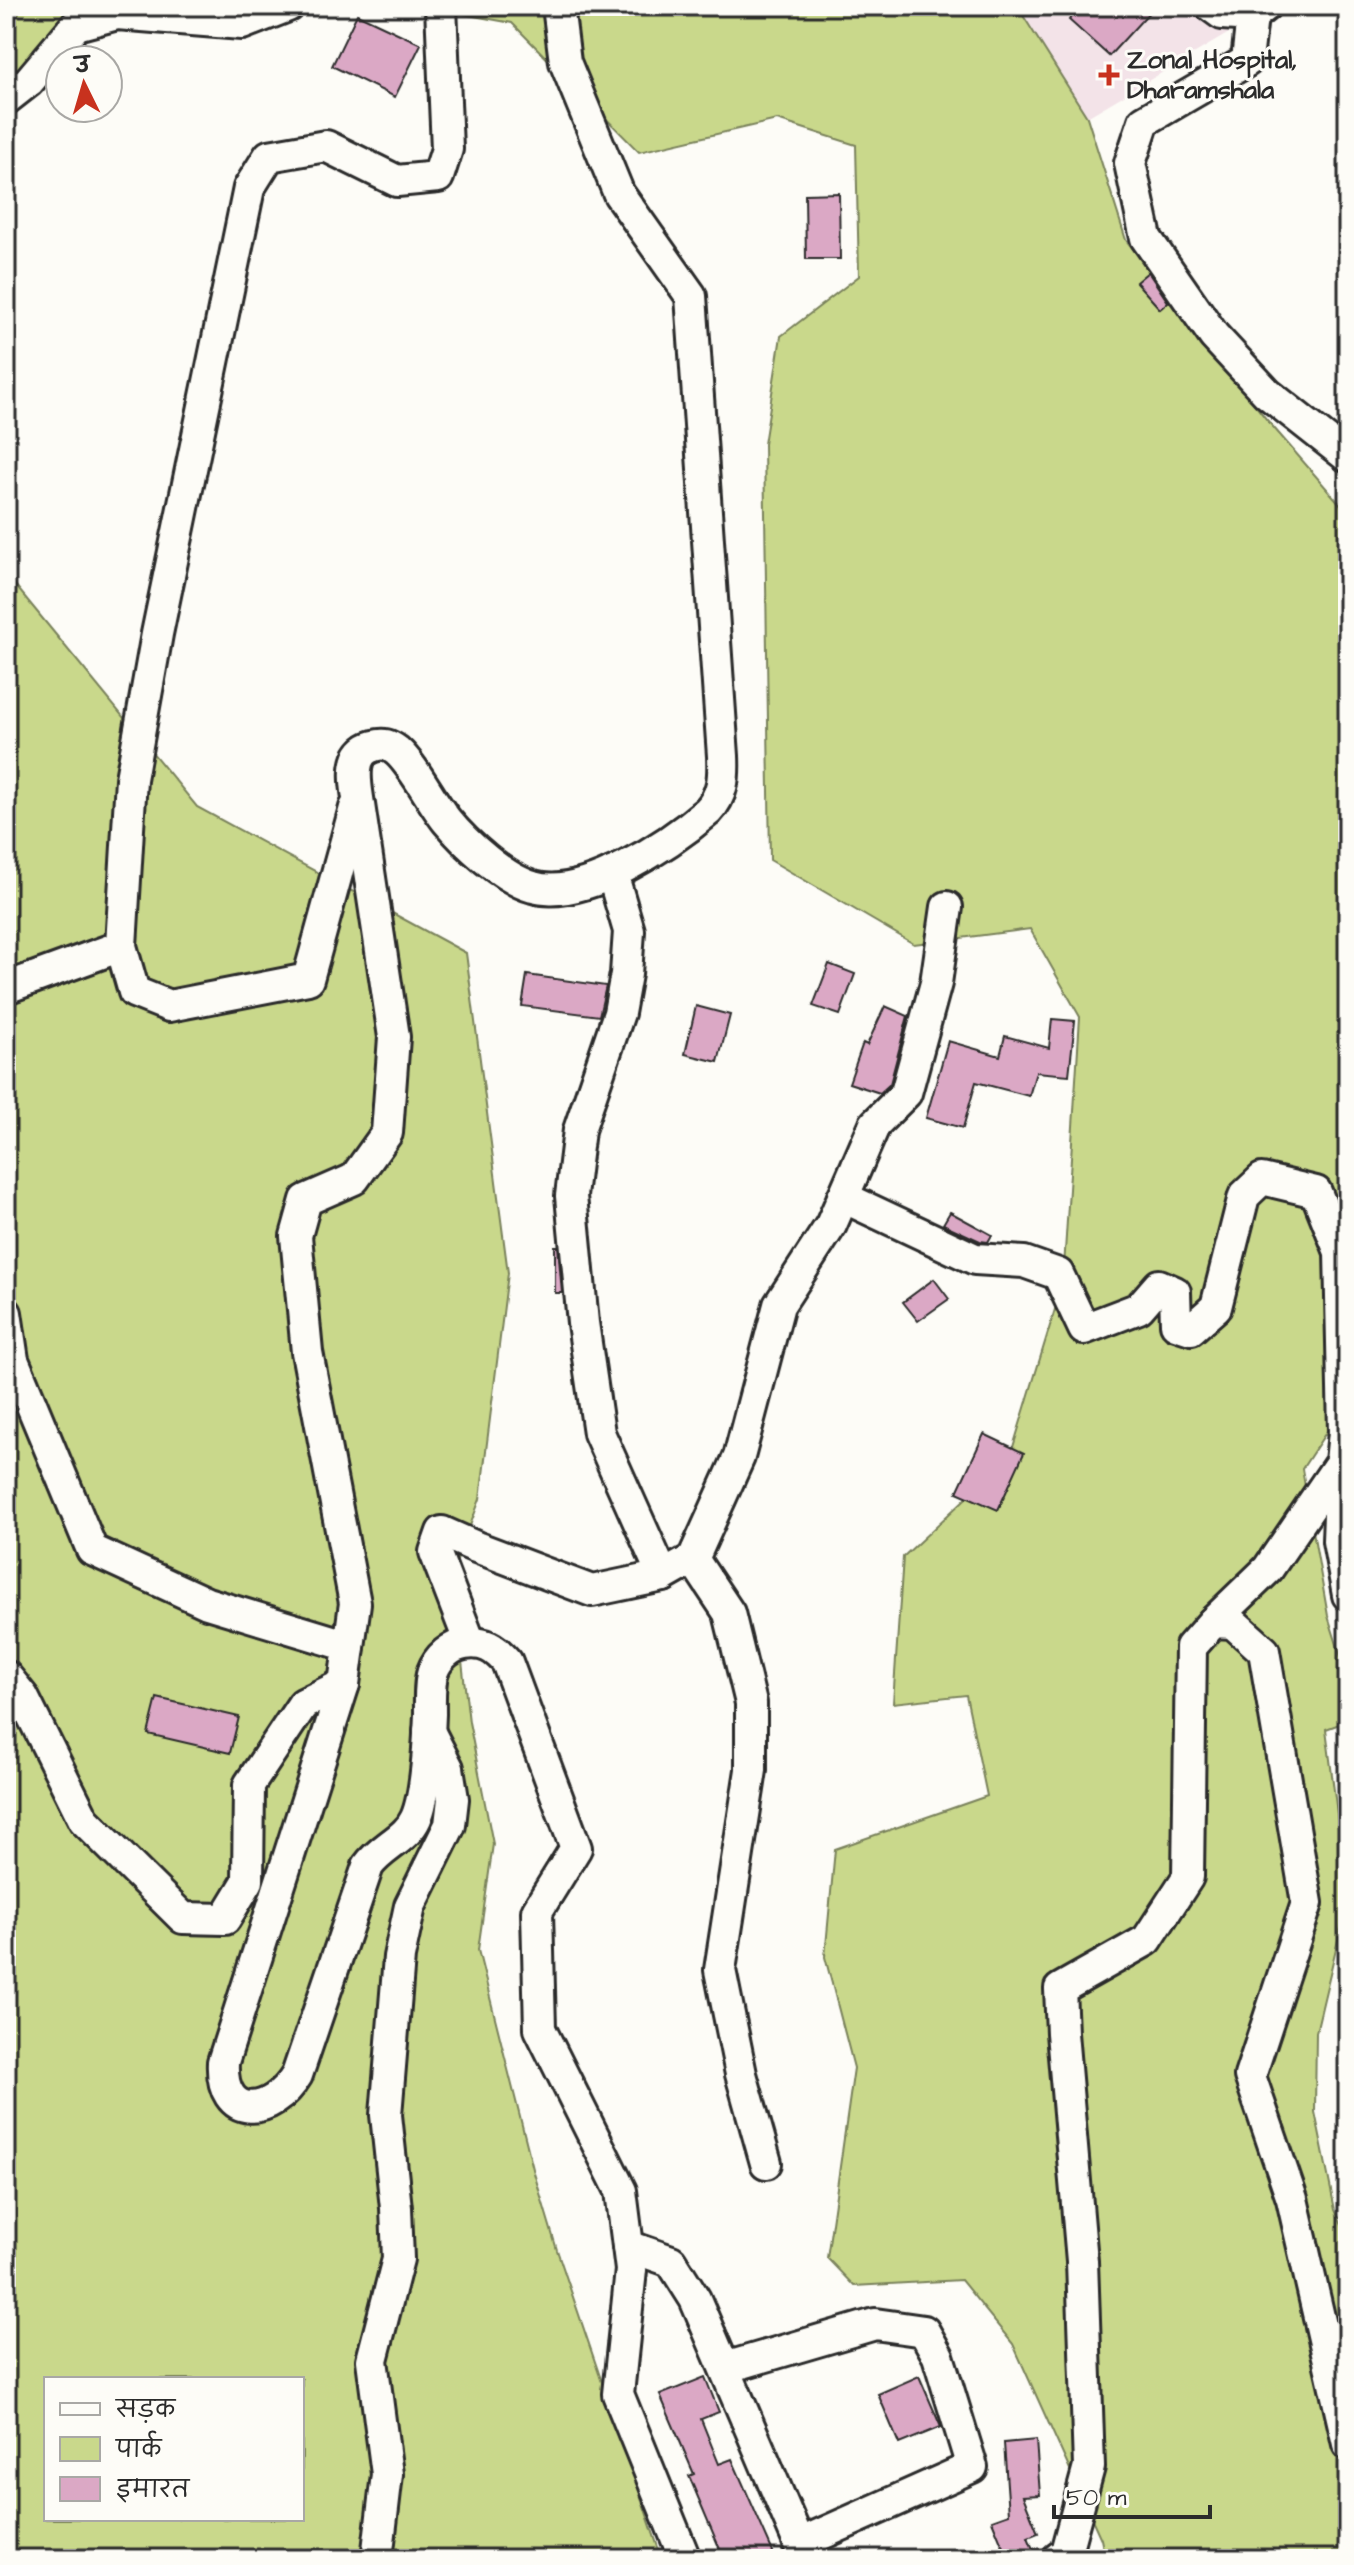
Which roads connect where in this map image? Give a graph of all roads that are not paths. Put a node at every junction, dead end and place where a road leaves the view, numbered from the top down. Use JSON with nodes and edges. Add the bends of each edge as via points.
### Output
{"nodes":[{"id":1,"x":288,"y":6,"type":"edge"},
{"id":2,"x":441,"y":6,"type":"edge"},
{"id":3,"x":558,"y":6,"type":"edge"},
{"id":4,"x":1211,"y":6,"type":"edge"},
{"id":5,"x":1258,"y":11,"type":"edge"},
{"id":6,"x":6,"y":99,"type":"edge"},
{"id":7,"x":1348,"y":457,"type":"edge"},
{"id":8,"x":358,"y":798,"type":"junction"},
{"id":9,"x":612,"y":873,"type":"junction"},
{"id":10,"x":947,"y":907,"type":"dead end"},
{"id":11,"x":121,"y":946,"type":"junction"},
{"id":12,"x":6,"y":988,"type":"edge"},
{"id":13,"x":843,"y":1197,"type":"junction"},
{"id":14,"x":6,"y":1313,"type":"edge"},
{"id":15,"x":1341,"y":1462,"type":"junction"},
{"id":16,"x":693,"y":1559,"type":"junction"},
{"id":17,"x":663,"y":1576,"type":"junction"},
{"id":18,"x":1348,"y":1595,"type":"edge"},
{"id":19,"x":1213,"y":1622,"type":"junction"},
{"id":20,"x":470,"y":1643,"type":"junction"},
{"id":21,"x":349,"y":1646,"type":"junction"},
{"id":22,"x":6,"y":1676,"type":"edge"},
{"id":23,"x":344,"y":1684,"type":"junction"},
{"id":24,"x":429,"y":1731,"type":"junction"},
{"id":25,"x":766,"y":2163,"type":"dead end"},
{"id":26,"x":628,"y":2246,"type":"junction"},
{"id":27,"x":725,"y":2368,"type":"junction"},
{"id":28,"x":1348,"y":2444,"type":"edge"},
{"id":29,"x":802,"y":2551,"type":"edge"},
{"id":30,"x":377,"y":2559,"type":"edge"},
{"id":31,"x":685,"y":2559,"type":"edge"},
{"id":32,"x":1057,"y":2559,"type":"edge"}],
"edges":[{"from":1,"to":6,"type":"street","via":[[242,24],[117,14],[76,25],[29,81]]},
{"from":2,"to":11,"type":"street","via":[[447,149],[438,177],[397,181],[326,146],[269,156],[249,188],[131,779]]},
{"from":3,"to":9,"type":"street","via":[[565,62],[619,194],[691,296],[723,756],[723,783],[715,804],[669,840]]},
{"from":4,"to":5,"type":"street","via":[[1222,14]]},
{"from":5,"to":7,"type":"street","via":[[1247,61],[1144,121],[1130,163],[1146,238],[1214,336],[1267,393]]},
{"from":8,"to":9,"type":"street","via":[[356,764],[361,754],[369,747],[390,746],[447,821],[514,878],[556,890]]},
{"from":8,"to":11,"type":"street","via":[[308,979],[169,1006],[134,992]]},
{"from":8,"to":21,"type":"street","via":[[394,1037],[387,1133],[354,1179],[306,1200],[296,1236],[307,1352],[355,1603]]},
{"from":9,"to":17,"type":"street","via":[[629,931],[626,974],[619,1013],[579,1130],[571,1196],[599,1433]]},
{"from":10,"to":13,"type":"street","via":[[936,983],[906,1093],[875,1124]]},
{"from":11,"to":12,"type":"street"},
{"from":13,"to":15,"type":"street","via":[[975,1259],[1024,1262],[1058,1274],[1084,1329],[1139,1308],[1159,1285],[1175,1292],[1176,1324],[1191,1329],[1216,1307],[1244,1196],[1262,1179],[1316,1192],[1340,1252]]},
{"from":13,"to":16,"type":"street","via":[[779,1305],[739,1457]]},
{"from":14,"to":21,"type":"street","via":[[13,1360],[92,1550],[207,1603]]},
{"from":15,"to":18,"type":"street","via":[[1338,1541]]},
{"from":15,"to":19,"type":"street","via":[[1268,1569]]},
{"from":16,"to":17,"type":"street"},
{"from":16,"to":25,"type":"street","via":[[729,1613],[751,1703],[751,1770],[720,1970]]},
{"from":17,"to":20,"type":"street","via":[[592,1591],[442,1532],[435,1552]]},
{"from":19,"to":28,"type":"street","via":[[1233,1623],[1264,1651],[1305,1887],[1307,1903],[1250,2076],[1292,2199]]},
{"from":19,"to":32,"type":"street","via":[[1191,1647],[1188,1877],[1147,1940],[1060,1989],[1082,2261],[1089,2467],[1066,2552]]},
{"from":20,"to":24,"type":"street","via":[[447,1652],[432,1673]]},
{"from":20,"to":26,"type":"street","via":[[491,1646],[507,1662],[576,1848],[537,1911],[540,2029],[621,2191]]},
{"from":21,"to":23,"type":"street"},
{"from":22,"to":23,"type":"street","via":[[23,1697],[84,1820],[183,1918],[197,1919],[225,1919],[248,1881],[249,1785],[303,1704]]},
{"from":23,"to":24,"type":"street","via":[[223,2062],[226,2093],[240,2106],[273,2102],[297,2075],[368,1866],[418,1814]]},
{"from":24,"to":30,"type":"street","via":[[448,1768],[453,1799],[450,1825],[410,1906],[399,1957],[386,2115],[398,2259],[372,2360],[387,2474]]},
{"from":26,"to":27,"type":"street","via":[[671,2261],[695,2299]]},
{"from":26,"to":31,"type":"street","via":[[631,2270],[618,2394]]},
{"from":27,"to":29,"type":"street"},
{"from":27,"to":29,"type":"street","via":[[875,2324],[924,2331],[938,2356],[972,2467]]}]}
